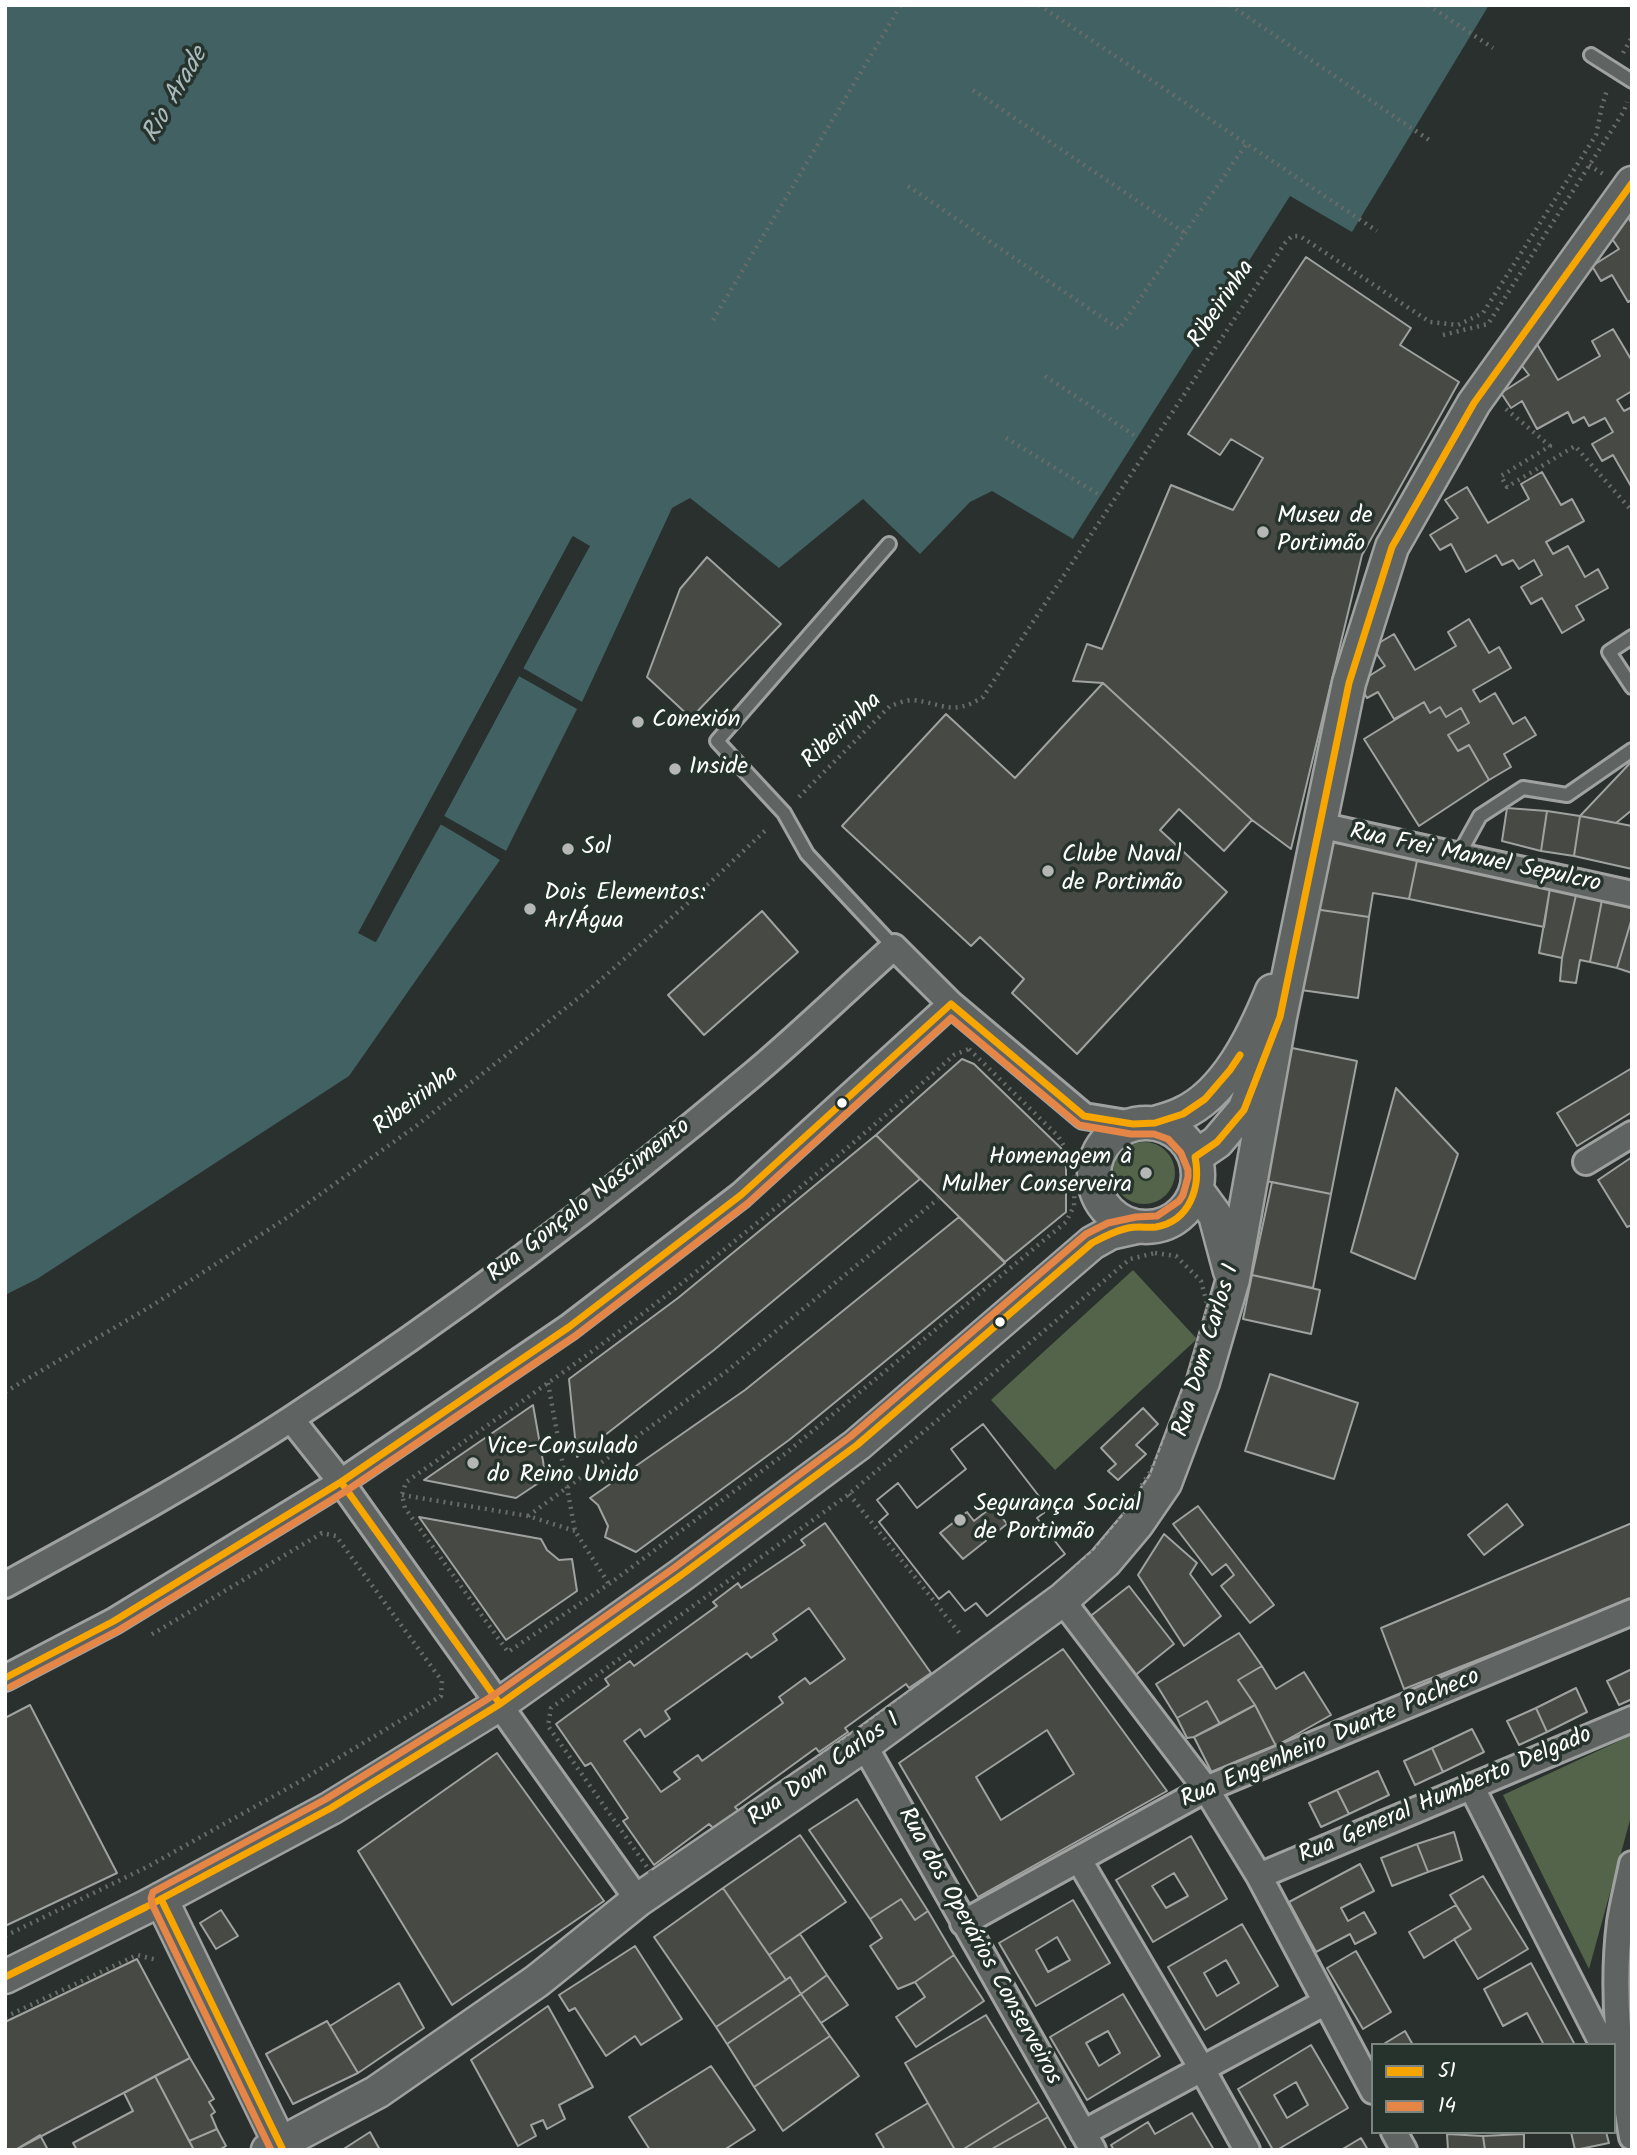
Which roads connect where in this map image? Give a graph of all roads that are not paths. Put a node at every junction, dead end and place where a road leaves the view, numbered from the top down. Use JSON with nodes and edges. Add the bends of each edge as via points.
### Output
{"nodes":[{"id":1,"x":1591,"y":55,"type":"dead end"},
{"id":2,"x":1632,"y":81,"type":"edge"},
{"id":3,"x":1632,"y":183,"type":"edge"},
{"id":4,"x":888,"y":544,"type":"dead end"},
{"id":5,"x":1632,"y":637,"type":"edge"},
{"id":6,"x":1632,"y":687,"type":"edge"},
{"id":7,"x":1632,"y":750,"type":"edge"},
{"id":8,"x":1319,"y":825,"type":"junction"},
{"id":9,"x":1458,"y":856,"type":"junction"},
{"id":10,"x":1632,"y":894,"type":"edge"},
{"id":11,"x":1300,"y":922,"type":"junction"},
{"id":12,"x":894,"y":947,"type":"junction"},
{"id":13,"x":951,"y":1004,"type":"junction"},
{"id":14,"x":1280,"y":1017,"type":"junction"},
{"id":15,"x":1144,"y":1124,"type":"junction"},
{"id":16,"x":1632,"y":1134,"type":"edge"},
{"id":17,"x":1195,"y":1157,"type":"junction"},
{"id":18,"x":1586,"y":1162,"type":"dead end"},
{"id":19,"x":1196,"y":1189,"type":"junction"},
{"id":20,"x":1137,"y":1227,"type":"junction"},
{"id":21,"x":1233,"y":1279,"type":"junction"},
{"id":22,"x":291,"y":1419,"type":"junction"},
{"id":23,"x":341,"y":1482,"type":"junction"},
{"id":24,"x":5,"y":1585,"type":"edge"},
{"id":25,"x":1062,"y":1600,"type":"junction"},
{"id":26,"x":1632,"y":1612,"type":"edge"},
{"id":27,"x":5,"y":1678,"type":"edge"},
{"id":28,"x":500,"y":1704,"type":"junction"},
{"id":29,"x":1632,"y":1719,"type":"edge"},
{"id":30,"x":864,"y":1745,"type":"junction"},
{"id":31,"x":1471,"y":1786,"type":"junction"},
{"id":32,"x":1206,"y":1789,"type":"junction"},
{"id":33,"x":1079,"y":1860,"type":"junction"},
{"id":34,"x":1632,"y":1864,"type":"edge"},
{"id":35,"x":1259,"y":1876,"type":"junction"},
{"id":36,"x":638,"y":1900,"type":"junction"},
{"id":37,"x":153,"y":1903,"type":"junction"},
{"id":38,"x":963,"y":1923,"type":"junction"},
{"id":39,"x":5,"y":1977,"type":"edge"},
{"id":40,"x":1326,"y":2002,"type":"junction"},
{"id":41,"x":1602,"y":2043,"type":"edge"},
{"id":42,"x":1202,"y":2069,"type":"junction"},
{"id":43,"x":1619,"y":2076,"type":"edge"},
{"id":44,"x":1371,"y":2087,"type":"edge"},
{"id":45,"x":1395,"y":2134,"type":"edge"},
{"id":46,"x":1632,"y":2137,"type":"edge"},
{"id":47,"x":1088,"y":2141,"type":"edge"},
{"id":48,"x":272,"y":2148,"type":"edge"},
{"id":49,"x":1247,"y":2150,"type":"edge"},
{"id":50,"x":1404,"y":2150,"type":"edge"}],
"edges":[{"from":1,"to":2,"type":"lane"},
{"from":3,"to":8,"type":"street","name":"Rua Dom Carlos I","via":[[1483,391],[1392,547],[1349,683]]},
{"from":4,"to":12,"type":"lane","via":[[717,741],[784,813],[807,854]]},
{"from":5,"to":6,"type":"lane","via":[[1609,652]]},
{"from":7,"to":9,"type":"lane","via":[[1567,795],[1523,788],[1480,816]]},
{"from":8,"to":9,"type":"street","name":"Rua Frei Manuel Sepulcro"},
{"from":8,"to":11,"type":"street","name":"Rua Dom Carlos I"},
{"from":9,"to":10,"type":"street","name":"Rua Frei Manuel Sepulcro"},
{"from":11,"to":14,"type":"street","name":"Rua Dom Carlos I"},
{"from":11,"to":15,"type":"street","via":[[1256,1028],[1230,1070],[1183,1114]]},
{"from":12,"to":13,"type":"street"},
{"from":12,"to":22,"type":"street","name":"Rua Gonçalo Nascimento","via":[[752,1076],[582,1213]]},
{"from":13,"to":15,"type":"street","via":[[1084,1116]]},
{"from":13,"to":23,"type":"street","via":[[741,1195],[569,1327]]},
{"from":14,"to":17,"type":"street","via":[[1244,1110],[1217,1142]]},
{"from":14,"to":21,"type":"street","name":"Rua Dom Carlos I"},
{"from":15,"to":17,"type":"street","via":[[1175,1132]]},
{"from":15,"to":20,"type":"street","via":[[1114,1133],[1100,1151],[1094,1182],[1109,1212]]},
{"from":16,"to":18,"type":"street"},
{"from":17,"to":19,"type":"street"},
{"from":19,"to":20,"type":"street","via":[[1186,1209],[1169,1222]]},
{"from":19,"to":21,"type":"street","via":[[1215,1215]]},
{"from":20,"to":28,"type":"street","via":[[1092,1243],[857,1445]]},
{"from":21,"to":25,"type":"street","name":"Rua Dom Carlos I","via":[[1203,1382],[1165,1483],[1105,1562]]},
{"from":22,"to":23,"type":"street"},
{"from":22,"to":24,"type":"street","name":"Rua Gonçalo Nascimento","via":[[142,1510]]},
{"from":23,"to":27,"type":"street","via":[[114,1621]]},
{"from":23,"to":28,"type":"street"},
{"from":25,"to":30,"type":"street","name":"Rua Dom Carlos I"},
{"from":25,"to":32,"type":"street"},
{"from":26,"to":32,"type":"street","name":"Rua Engenheiro Duarte Pacheco"},
{"from":28,"to":36,"type":"street"},
{"from":28,"to":37,"type":"street","via":[[331,1808]]},
{"from":29,"to":31,"type":"street","name":"Rua General Humberto Delgado"},
{"from":30,"to":36,"type":"street","name":"Rua Dom Carlos I"},
{"from":30,"to":38,"type":"street","name":"Rua dos Operários Conserveiros"},
{"from":31,"to":35,"type":"street","name":"Rua General Humberto Delgado"},
{"from":31,"to":41,"type":"street"},
{"from":32,"to":33,"type":"street","name":"Rua Engenheiro Duarte Pacheco"},
{"from":32,"to":35,"type":"street"},
{"from":33,"to":38,"type":"street","name":"Rua Engenheiro Duarte Pacheco"},
{"from":33,"to":42,"type":"street"},
{"from":34,"to":43,"type":"street","via":[[1620,1923],[1616,1996]]},
{"from":35,"to":40,"type":"street"},
{"from":36,"to":48,"type":"street","name":"Rua Dom Carlos I","via":[[537,1981],[377,2092]]},
{"from":37,"to":39,"type":"street"},
{"from":37,"to":48,"type":"street"},
{"from":38,"to":47,"type":"street","name":"Rua dos Operários Conserveiros"},
{"from":40,"to":42,"type":"street"},
{"from":40,"to":44,"type":"street"},
{"from":42,"to":47,"type":"street"},
{"from":42,"to":49,"type":"street"},
{"from":43,"to":46,"type":"street"},
{"from":45,"to":50,"type":"street"}]}
